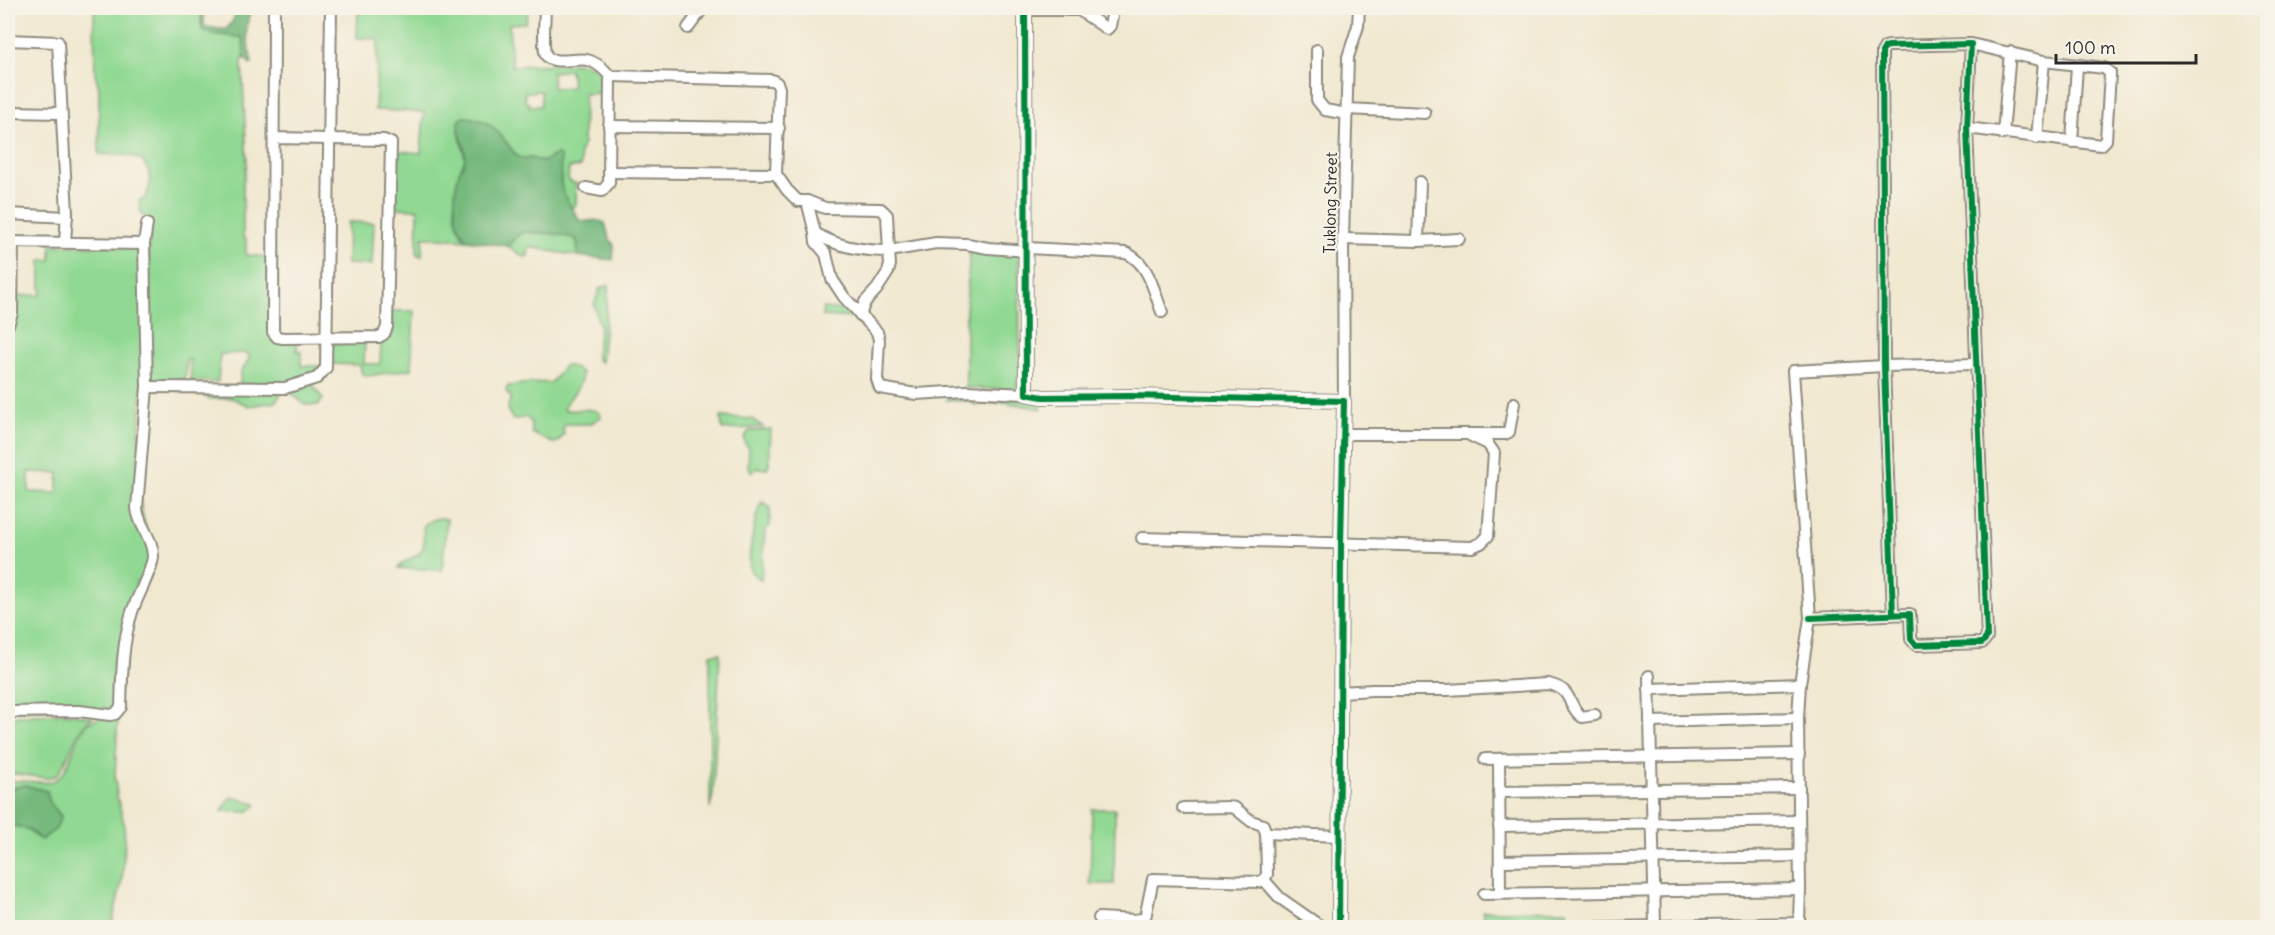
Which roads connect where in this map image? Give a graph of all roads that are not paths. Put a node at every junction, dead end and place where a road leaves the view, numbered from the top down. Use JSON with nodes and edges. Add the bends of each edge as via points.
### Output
{"nodes":[{"id":1,"x":274,"y":8,"type":"edge"},
{"id":2,"x":331,"y":8,"type":"edge"},
{"id":3,"x":545,"y":8,"type":"edge"},
{"id":4,"x":703,"y":8,"type":"edge"},
{"id":5,"x":1359,"y":8,"type":"edge"},
{"id":6,"x":1025,"y":9,"type":"edge"},
{"id":7,"x":1079,"y":9,"type":"edge"},
{"id":8,"x":1113,"y":10,"type":"dead end"},
{"id":9,"x":688,"y":28,"type":"dead end"},
{"id":10,"x":8,"y":40,"type":"edge"},
{"id":11,"x":1971,"y":44,"type":"junction"},
{"id":12,"x":1317,"y":50,"type":"dead end"},
{"id":13,"x":2010,"y":52,"type":"junction"},
{"id":14,"x":2044,"y":61,"type":"junction"},
{"id":15,"x":2077,"y":66,"type":"junction"},
{"id":16,"x":610,"y":76,"type":"junction"},
{"id":17,"x":8,"y":112,"type":"edge"},
{"id":18,"x":1347,"y":112,"type":"junction"},
{"id":19,"x":60,"y":113,"type":"junction"},
{"id":20,"x":1425,"y":113,"type":"dead end"},
{"id":21,"x":609,"y":126,"type":"junction"},
{"id":22,"x":779,"y":128,"type":"junction"},
{"id":23,"x":1967,"y":129,"type":"junction"},
{"id":24,"x":2003,"y":134,"type":"junction"},
{"id":25,"x":274,"y":138,"type":"junction"},
{"id":26,"x":2037,"y":138,"type":"junction"},
{"id":27,"x":331,"y":139,"type":"junction"},
{"id":28,"x":2072,"y":142,"type":"junction"},
{"id":29,"x":609,"y":172,"type":"junction"},
{"id":30,"x":776,"y":174,"type":"junction"},
{"id":31,"x":1420,"y":182,"type":"dead end"},
{"id":32,"x":586,"y":188,"type":"dead end"},
{"id":33,"x":807,"y":201,"type":"junction"},
{"id":34,"x":8,"y":214,"type":"edge"},
{"id":35,"x":67,"y":217,"type":"junction"},
{"id":36,"x":147,"y":224,"type":"dead end"},
{"id":37,"x":815,"y":233,"type":"junction"},
{"id":38,"x":1343,"y":239,"type":"junction"},
{"id":39,"x":1459,"y":239,"type":"dead end"},
{"id":40,"x":1418,"y":241,"type":"junction"},
{"id":41,"x":10,"y":242,"type":"edge"},
{"id":42,"x":65,"y":242,"type":"junction"},
{"id":43,"x":144,"y":244,"type":"junction"},
{"id":44,"x":1027,"y":250,"type":"junction"},
{"id":45,"x":890,"y":251,"type":"junction"},
{"id":46,"x":1162,"y":312,"type":"dead end"},
{"id":47,"x":860,"y":315,"type":"junction"},
{"id":48,"x":8,"y":325,"type":"edge"},
{"id":49,"x":328,"y":337,"type":"junction"},
{"id":50,"x":1976,"y":364,"type":"junction"},
{"id":51,"x":1884,"y":366,"type":"junction"},
{"id":52,"x":147,"y":387,"type":"junction"},
{"id":53,"x":1026,"y":394,"type":"junction"},
{"id":54,"x":1344,"y":401,"type":"junction"},
{"id":55,"x":1514,"y":403,"type":"dead end"},
{"id":56,"x":1343,"y":434,"type":"junction"},
{"id":57,"x":1471,"y":436,"type":"junction"},
{"id":58,"x":1142,"y":538,"type":"dead end"},
{"id":59,"x":1341,"y":543,"type":"junction"},
{"id":60,"x":1893,"y":614,"type":"junction"},
{"id":61,"x":1810,"y":618,"type":"junction"},
{"id":62,"x":1649,"y":676,"type":"dead end"},
{"id":63,"x":1800,"y":684,"type":"junction"},
{"id":64,"x":1649,"y":689,"type":"junction"},
{"id":65,"x":1341,"y":693,"type":"junction"},
{"id":66,"x":8,"y":712,"type":"edge"},
{"id":67,"x":1595,"y":715,"type":"dead end"},
{"id":68,"x":1798,"y":718,"type":"junction"},
{"id":69,"x":1650,"y":722,"type":"junction"},
{"id":70,"x":1799,"y":754,"type":"junction"},
{"id":71,"x":1651,"y":757,"type":"junction"},
{"id":72,"x":1485,"y":759,"type":"dead end"},
{"id":73,"x":1499,"y":759,"type":"junction"},
{"id":74,"x":1798,"y":788,"type":"junction"},
{"id":75,"x":1652,"y":791,"type":"junction"},
{"id":76,"x":1499,"y":792,"type":"junction"},
{"id":77,"x":1183,"y":808,"type":"dead end"},
{"id":78,"x":1799,"y":821,"type":"junction"},
{"id":79,"x":1653,"y":822,"type":"junction"},
{"id":80,"x":1499,"y":826,"type":"junction"},
{"id":81,"x":1266,"y":833,"type":"junction"},
{"id":82,"x":1340,"y":836,"type":"junction"},
{"id":83,"x":1800,"y":856,"type":"junction"},
{"id":84,"x":1654,"y":857,"type":"junction"},
{"id":85,"x":1500,"y":861,"type":"junction"},
{"id":86,"x":1264,"y":880,"type":"junction"},
{"id":87,"x":1800,"y":889,"type":"junction"},
{"id":88,"x":1654,"y":891,"type":"junction"},
{"id":89,"x":1500,"y":893,"type":"junction"},
{"id":90,"x":1484,"y":894,"type":"dead end"},
{"id":91,"x":1099,"y":918,"type":"dead end"},
{"id":92,"x":1628,"y":926,"type":"edge"},
{"id":93,"x":1657,"y":926,"type":"edge"},
{"id":94,"x":1695,"y":926,"type":"edge"},
{"id":95,"x":1323,"y":927,"type":"edge"},
{"id":96,"x":1339,"y":927,"type":"edge"},
{"id":97,"x":1566,"y":927,"type":"edge"}],
"edges":[{"from":1,"to":25,"type":"street"},
{"from":2,"to":27,"type":"street"},
{"from":3,"to":16,"type":"street","via":[[546,54],[561,60],[591,61]]},
{"from":4,"to":9,"type":"street"},
{"from":5,"to":18,"type":"street","name":"Tuklong Street","via":[[1348,57]]},
{"from":6,"to":7,"type":"street"},
{"from":6,"to":44,"type":"street"},
{"from":7,"to":8,"type":"street","via":[[1107,29]]},
{"from":10,"to":19,"type":"street","via":[[58,42]]},
{"from":11,"to":13,"type":"street"},
{"from":11,"to":23,"type":"street"},
{"from":11,"to":51,"type":"street","via":[[1889,46],[1882,52]]},
{"from":12,"to":18,"type":"street","via":[[1317,100],[1325,110]]},
{"from":13,"to":14,"type":"street"},
{"from":13,"to":24,"type":"street"},
{"from":14,"to":15,"type":"street"},
{"from":14,"to":26,"type":"street"},
{"from":15,"to":28,"type":"street"},
{"from":15,"to":28,"type":"street","via":[[2104,68],[2110,73],[2106,140],[2101,145]]},
{"from":16,"to":21,"type":"street"},
{"from":16,"to":22,"type":"street","via":[[772,80],[779,88]]},
{"from":17,"to":19,"type":"street"},
{"from":18,"to":20,"type":"street"},
{"from":18,"to":38,"type":"street","name":"Tuklong Street"},
{"from":19,"to":35,"type":"street"},
{"from":21,"to":22,"type":"street"},
{"from":21,"to":29,"type":"street"},
{"from":22,"to":30,"type":"street"},
{"from":23,"to":24,"type":"street"},
{"from":23,"to":50,"type":"street"},
{"from":24,"to":26,"type":"street"},
{"from":25,"to":27,"type":"street"},
{"from":25,"to":49,"type":"street","via":[[273,332],[283,338]]},
{"from":26,"to":28,"type":"street"},
{"from":27,"to":49,"type":"street"},
{"from":27,"to":49,"type":"street","via":[[384,140],[393,147],[387,327],[384,334],[373,338]]},
{"from":29,"to":30,"type":"street"},
{"from":29,"to":32,"type":"street","via":[[604,190]]},
{"from":30,"to":33,"type":"street","via":[[798,201]]},
{"from":31,"to":40,"type":"street"},
{"from":33,"to":37,"type":"street"},
{"from":33,"to":45,"type":"street","via":[[825,208],[881,209],[887,215]]},
{"from":34,"to":35,"type":"street"},
{"from":35,"to":42,"type":"street"},
{"from":36,"to":43,"type":"street"},
{"from":37,"to":45,"type":"street","via":[[843,246]]},
{"from":37,"to":47,"type":"street","via":[[816,242],[826,254],[832,279]]},
{"from":38,"to":40,"type":"street"},
{"from":38,"to":54,"type":"street","name":"Tuklong Street"},
{"from":39,"to":40,"type":"street"},
{"from":41,"to":42,"type":"street"},
{"from":41,"to":48,"type":"street","via":[[12,316]]},
{"from":42,"to":43,"type":"street"},
{"from":43,"to":52,"type":"street"},
{"from":44,"to":45,"type":"street","via":[[936,243]]},
{"from":44,"to":46,"type":"street","via":[[1126,253],[1137,258],[1145,267]]},
{"from":44,"to":53,"type":"street"},
{"from":45,"to":47,"type":"street","via":[[888,272]]},
{"from":47,"to":53,"type":"street","via":[[879,336],[880,388],[916,394]]},
{"from":49,"to":52,"type":"street","via":[[327,365],[321,376],[294,386]]},
{"from":50,"to":51,"type":"street"},
{"from":50,"to":60,"type":"street","via":[[1987,637],[1982,643],[1916,645],[1911,639],[1910,614]]},
{"from":51,"to":60,"type":"street"},
{"from":51,"to":61,"type":"street","via":[[1793,371]]},
{"from":52,"to":66,"type":"street","via":[[137,508],[153,557],[124,642],[121,707],[110,715],[80,711]]},
{"from":53,"to":54,"type":"street"},
{"from":54,"to":56,"type":"street"},
{"from":55,"to":57,"type":"street","via":[[1509,432]]},
{"from":56,"to":57,"type":"street"},
{"from":56,"to":59,"type":"street"},
{"from":57,"to":59,"type":"street","via":[[1488,444],[1494,453],[1491,525],[1482,543],[1472,547]]},
{"from":58,"to":59,"type":"street"},
{"from":59,"to":65,"type":"street"},
{"from":60,"to":61,"type":"street"},
{"from":61,"to":63,"type":"street"},
{"from":62,"to":64,"type":"street"},
{"from":63,"to":64,"type":"street"},
{"from":63,"to":68,"type":"street"},
{"from":64,"to":69,"type":"street"},
{"from":65,"to":67,"type":"street","via":[[1548,684],[1563,689],[1582,717]]},
{"from":65,"to":82,"type":"street"},
{"from":68,"to":69,"type":"street"},
{"from":68,"to":70,"type":"street"},
{"from":69,"to":71,"type":"street"},
{"from":70,"to":71,"type":"street"},
{"from":70,"to":74,"type":"street"},
{"from":71,"to":73,"type":"street"},
{"from":71,"to":75,"type":"street"},
{"from":72,"to":73,"type":"street"},
{"from":73,"to":76,"type":"street"},
{"from":74,"to":75,"type":"street"},
{"from":74,"to":78,"type":"street"},
{"from":75,"to":76,"type":"street"},
{"from":75,"to":79,"type":"street"},
{"from":76,"to":80,"type":"street"},
{"from":77,"to":81,"type":"street","via":[[1234,808],[1263,825]]},
{"from":78,"to":79,"type":"street"},
{"from":78,"to":83,"type":"street"},
{"from":79,"to":80,"type":"street"},
{"from":79,"to":84,"type":"street"},
{"from":80,"to":85,"type":"street"},
{"from":81,"to":82,"type":"street"},
{"from":81,"to":86,"type":"street"},
{"from":82,"to":96,"type":"street"},
{"from":83,"to":84,"type":"street"},
{"from":83,"to":87,"type":"street"},
{"from":84,"to":85,"type":"street"},
{"from":84,"to":88,"type":"street"},
{"from":85,"to":89,"type":"street"},
{"from":86,"to":91,"type":"street","via":[[1153,879],[1145,918]]},
{"from":86,"to":95,"type":"street","via":[[1280,898]]},
{"from":87,"to":88,"type":"street"},
{"from":87,"to":94,"type":"street","via":[[1800,917],[1796,923]]},
{"from":88,"to":89,"type":"street"},
{"from":88,"to":93,"type":"street"},
{"from":89,"to":90,"type":"street"},
{"from":92,"to":93,"type":"street"},
{"from":92,"to":97,"type":"street"},
{"from":93,"to":94,"type":"street"}]}
